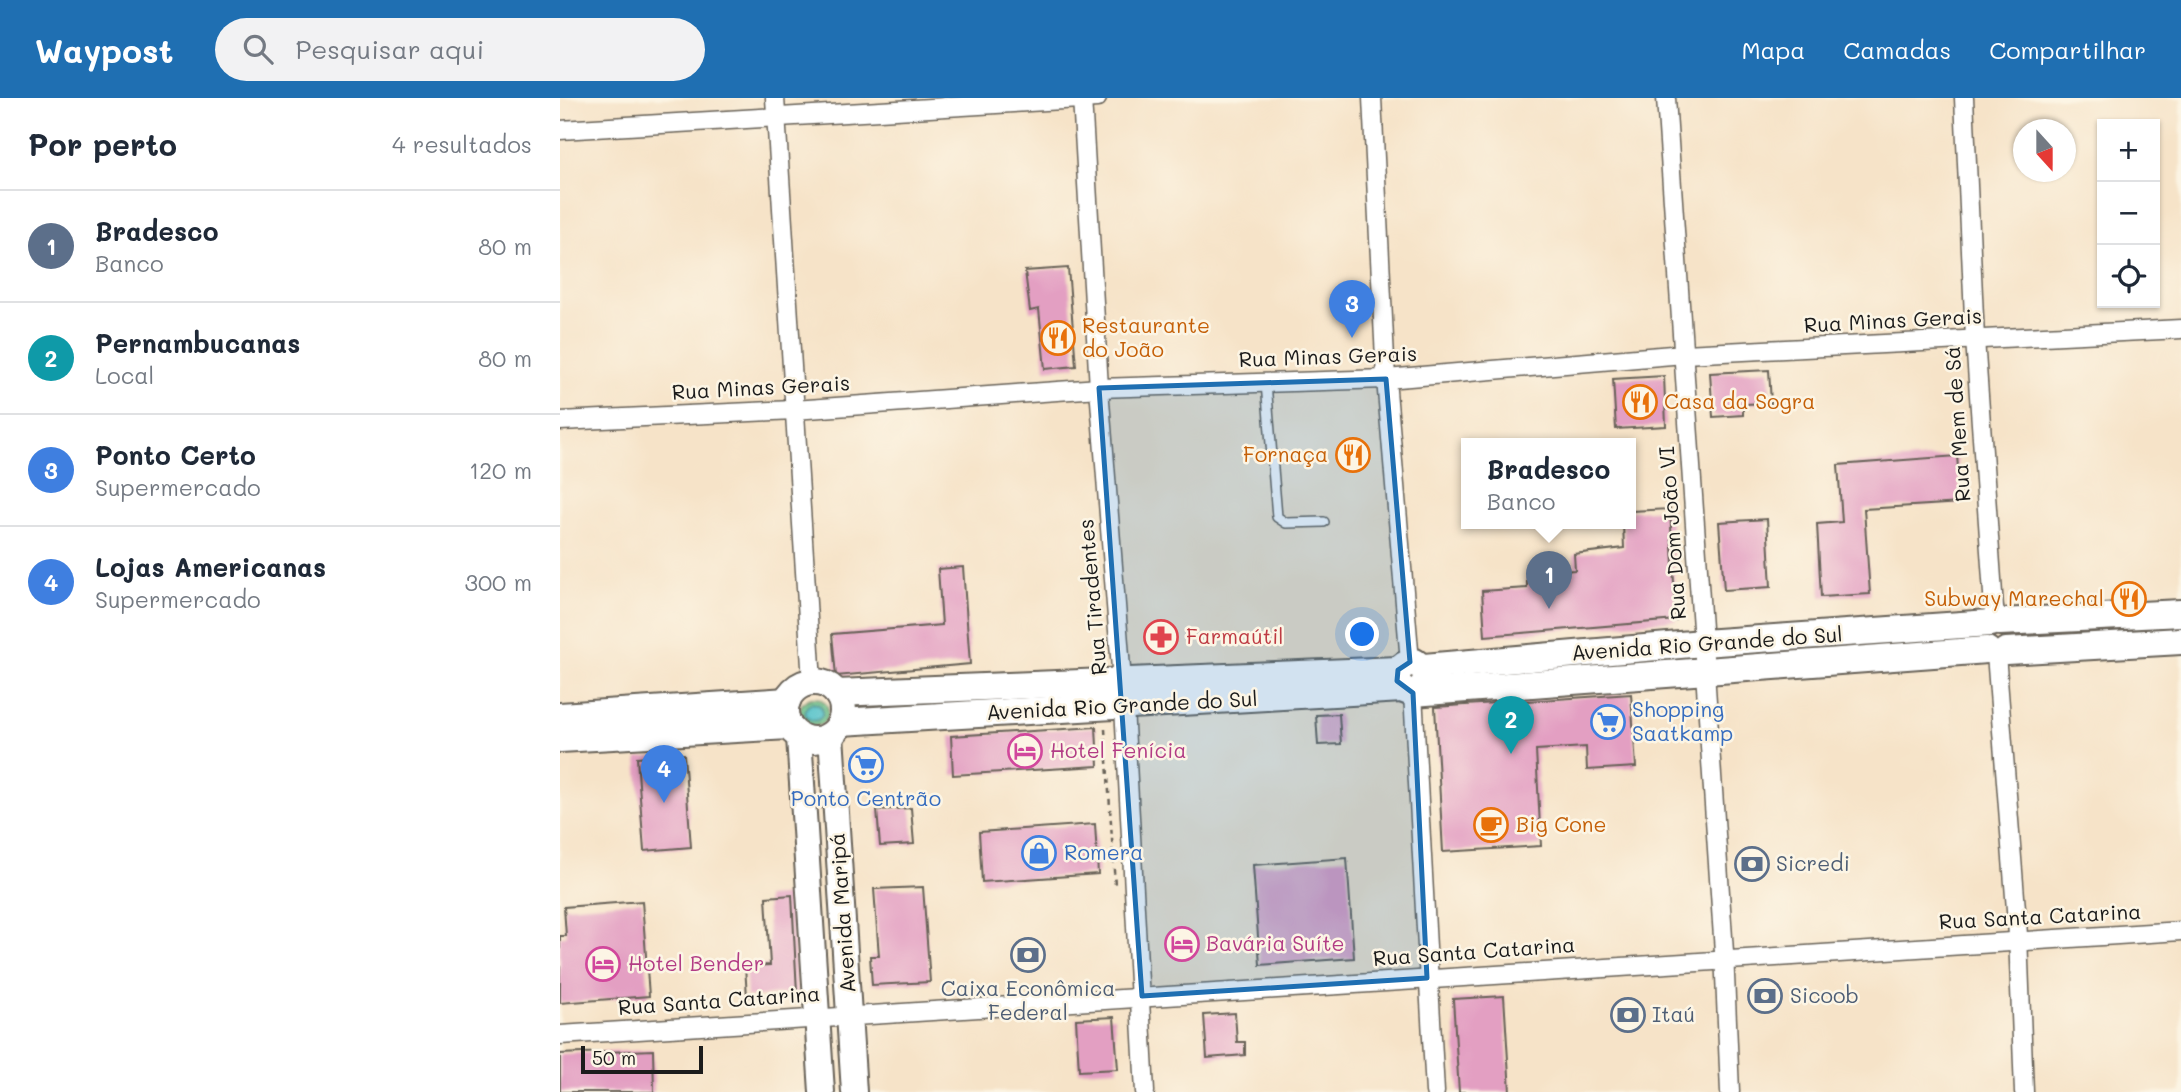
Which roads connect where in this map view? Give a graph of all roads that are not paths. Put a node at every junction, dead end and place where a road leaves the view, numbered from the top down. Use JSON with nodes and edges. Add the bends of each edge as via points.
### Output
{"nodes":[{"id":1,"x":775,"y":98,"type":"edge"},
{"id":2,"x":1087,"y":98,"type":"edge"},
{"id":3,"x":1372,"y":98,"type":"edge"},
{"id":4,"x":1666,"y":98,"type":"edge"},
{"id":5,"x":1965,"y":98,"type":"edge"},
{"id":6,"x":776,"y":116,"type":"junction"},
{"id":7,"x":560,"y":130,"type":"edge"},
{"id":8,"x":2181,"y":329,"type":"edge"},
{"id":9,"x":1975,"y":340,"type":"junction"},
{"id":10,"x":1685,"y":354,"type":"junction"},
{"id":11,"x":1386,"y":379,"type":"junction"},
{"id":12,"x":1266,"y":383,"type":"junction"},
{"id":13,"x":1098,"y":388,"type":"junction"},
{"id":14,"x":794,"y":410,"type":"junction"},
{"id":15,"x":560,"y":421,"type":"edge"},
{"id":16,"x":1324,"y":522,"type":"dead end"},
{"id":17,"x":2181,"y":613,"type":"edge"},
{"id":18,"x":1995,"y":622,"type":"junction"},
{"id":19,"x":2181,"y":641,"type":"edge"},
{"id":20,"x":1703,"y":643,"type":"junction"},
{"id":21,"x":1996,"y":651,"type":"junction"},
{"id":22,"x":1703,"y":670,"type":"junction"},
{"id":23,"x":1411,"y":679,"type":"junction"},
{"id":24,"x":1122,"y":680,"type":"junction"},
{"id":25,"x":812,"y":682,"type":"junction"},
{"id":26,"x":837,"y":693,"type":"junction"},
{"id":27,"x":1124,"y":706,"type":"junction"},
{"id":28,"x":560,"y":716,"type":"edge"},
{"id":29,"x":792,"y":721,"type":"junction"},
{"id":30,"x":836,"y":728,"type":"junction"},
{"id":31,"x":560,"y":739,"type":"edge"},
{"id":32,"x":2181,"y":931,"type":"edge"},
{"id":33,"x":2018,"y":941,"type":"junction"},
{"id":34,"x":1725,"y":958,"type":"junction"},
{"id":35,"x":1427,"y":978,"type":"junction"},
{"id":36,"x":1142,"y":996,"type":"junction"},
{"id":37,"x":848,"y":1016,"type":"junction"},
{"id":38,"x":817,"y":1023,"type":"junction"},
{"id":39,"x":560,"y":1035,"type":"edge"},
{"id":40,"x":822,"y":1092,"type":"edge"},
{"id":41,"x":854,"y":1092,"type":"edge"},
{"id":42,"x":1145,"y":1092,"type":"edge"},
{"id":43,"x":1435,"y":1092,"type":"edge"},
{"id":44,"x":1730,"y":1092,"type":"edge"},
{"id":45,"x":2024,"y":1092,"type":"edge"}],
"edges":[{"from":1,"to":6,"type":"street"},
{"from":2,"to":6,"type":"street"},
{"from":2,"to":13,"type":"street","name":"Rua Tiradentes"},
{"from":3,"to":11,"type":"street"},
{"from":4,"to":10,"type":"street","name":"Rua Dom João VI"},
{"from":5,"to":9,"type":"street","name":"Rua Mem de Sá"},
{"from":6,"to":7,"type":"street"},
{"from":6,"to":14,"type":"street"},
{"from":8,"to":9,"type":"street","name":"Rua Minas Gerais"},
{"from":9,"to":10,"type":"street","name":"Rua Minas Gerais"},
{"from":9,"to":18,"type":"street","name":"Rua Mem de Sá"},
{"from":10,"to":11,"type":"street","name":"Rua Minas Gerais"},
{"from":10,"to":20,"type":"street","name":"Rua Dom João VI"},
{"from":11,"to":12,"type":"street","name":"Rua Minas Gerais"},
{"from":11,"to":23,"type":"street"},
{"from":12,"to":13,"type":"street","name":"Rua Minas Gerais"},
{"from":12,"to":16,"type":"lane","via":[[1278,517],[1286,523]]},
{"from":13,"to":14,"type":"street","name":"Rua Minas Gerais"},
{"from":13,"to":24,"type":"street","name":"Rua Tiradentes"},
{"from":14,"to":15,"type":"street","name":"Rua Minas Gerais"},
{"from":14,"to":25,"type":"street"},
{"from":17,"to":18,"type":"main road","name":"Avenida Rio Grande do Sul"},
{"from":18,"to":20,"type":"main road","name":"Avenida Rio Grande do Sul"},
{"from":18,"to":21,"type":"main road","via":[[1981,636]]},
{"from":19,"to":21,"type":"main road","name":"Avenida Rio Grande do Sul"},
{"from":20,"to":22,"type":"street","name":"Rua Dom João VI"},
{"from":20,"to":23,"type":"main road","name":"Avenida Rio Grande do Sul"},
{"from":21,"to":22,"type":"main road","name":"Avenida Rio Grande do Sul"},
{"from":21,"to":33,"type":"street"},
{"from":22,"to":23,"type":"main road","name":"Avenida Rio Grande do Sul"},
{"from":22,"to":34,"type":"street","name":"Rua Dom João VI"},
{"from":23,"to":24,"type":"main road","name":"Avenida Rio Grande do Sul"},
{"from":23,"to":27,"type":"main road","name":"Avenida Rio Grande do Sul"},
{"from":23,"to":35,"type":"street"},
{"from":24,"to":26,"type":"main road","name":"Avenida Rio Grande do Sul"},
{"from":24,"to":27,"type":"street","name":"Rua Tiradentes"},
{"from":25,"to":26,"type":"main road","name":"Avenida Rio Grande do Sul"},
{"from":25,"to":29,"type":"main road","via":[[798,687]]},
{"from":26,"to":30,"type":"main road","via":[[842,702]]},
{"from":27,"to":30,"type":"main road","name":"Avenida Rio Grande do Sul"},
{"from":27,"to":36,"type":"street","name":"Rua Tiradentes"},
{"from":28,"to":29,"type":"main road","name":"Avenida Rio Grande do Sul"},
{"from":29,"to":30,"type":"main road","name":"Avenida Rio Grande do Sul","via":[[813,740]]},
{"from":29,"to":31,"type":"main road","name":"Avenida Rio Grande do Sul"},
{"from":29,"to":38,"type":"main road","name":"Avenida Maripá"},
{"from":30,"to":37,"type":"main road","name":"Avenida Maripá"},
{"from":32,"to":33,"type":"street","name":"Rua Santa Catarina"},
{"from":33,"to":34,"type":"street","name":"Rua Santa Catarina"},
{"from":33,"to":45,"type":"street"},
{"from":34,"to":35,"type":"street","name":"Rua Santa Catarina"},
{"from":34,"to":44,"type":"street","name":"Rua Dom João VI"},
{"from":35,"to":36,"type":"street","name":"Rua Santa Catarina"},
{"from":35,"to":43,"type":"street"},
{"from":36,"to":37,"type":"street","name":"Rua Santa Catarina"},
{"from":36,"to":42,"type":"street","name":"Rua Tiradentes"},
{"from":37,"to":38,"type":"main road"},
{"from":37,"to":41,"type":"main road","name":"Avenida Maripá"},
{"from":38,"to":39,"type":"street","name":"Rua Santa Catarina"},
{"from":38,"to":40,"type":"main road","name":"Avenida Maripá"}]}
